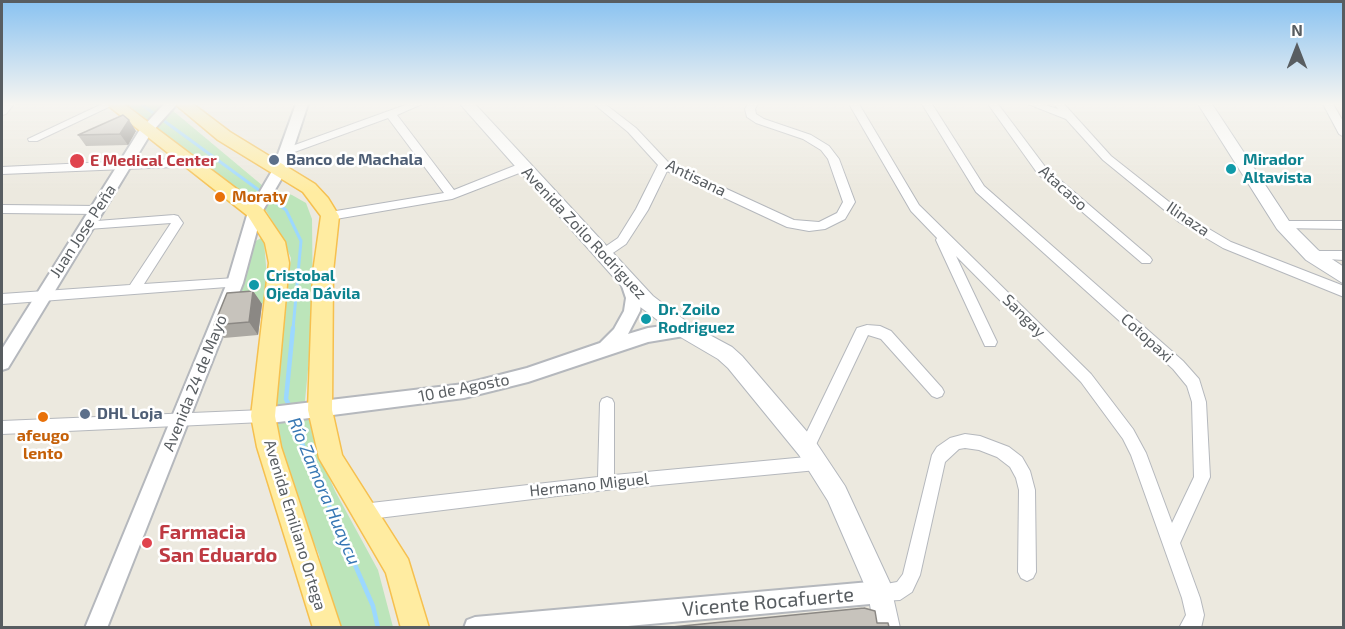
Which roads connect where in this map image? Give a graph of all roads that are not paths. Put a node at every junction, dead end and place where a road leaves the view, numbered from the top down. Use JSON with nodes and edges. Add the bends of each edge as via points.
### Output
{"nodes":[{"id":1,"x":46,"y":133,"type":"edge"},
{"id":2,"x":146,"y":133,"type":"edge"},
{"id":3,"x":155,"y":133,"type":"edge"},
{"id":4,"x":221,"y":133,"type":"edge"},
{"id":5,"x":292,"y":133,"type":"edge"},
{"id":6,"x":335,"y":133,"type":"edge"},
{"id":7,"x":405,"y":133,"type":"edge"},
{"id":8,"x":493,"y":133,"type":"edge"},
{"id":9,"x":635,"y":133,"type":"edge"},
{"id":10,"x":796,"y":133,"type":"edge"},
{"id":11,"x":871,"y":133,"type":"edge"},
{"id":12,"x":945,"y":133,"type":"edge"},
{"id":13,"x":1014,"y":133,"type":"edge"},
{"id":14,"x":1085,"y":133,"type":"edge"},
{"id":15,"x":1224,"y":133,"type":"edge"},
{"id":16,"x":33,"y":139,"type":"dead end"},
{"id":17,"x":285,"y":152,"type":"junction"},
{"id":18,"x":186,"y":159,"type":"junction"},
{"id":19,"x":126,"y":165,"type":"junction"},
{"id":20,"x":664,"y":165,"type":"junction"},
{"id":21,"x":523,"y":167,"type":"junction"},
{"id":22,"x":2,"y":171,"type":"edge"},
{"id":23,"x":279,"y":171,"type":"junction"},
{"id":24,"x":452,"y":195,"type":"junction"},
{"id":25,"x":2,"y":209,"type":"edge"},
{"id":26,"x":97,"y":210,"type":"junction"},
{"id":27,"x":255,"y":212,"type":"junction"},
{"id":28,"x":330,"y":216,"type":"junction"},
{"id":29,"x":88,"y":225,"type":"junction"},
{"id":30,"x":1283,"y":225,"type":"junction"},
{"id":31,"x":1344,"y":225,"type":"edge"},
{"id":32,"x":937,"y":230,"type":"junction"},
{"id":33,"x":603,"y":254,"type":"junction"},
{"id":34,"x":1312,"y":255,"type":"junction"},
{"id":35,"x":1344,"y":256,"type":"edge"},
{"id":36,"x":1146,"y":260,"type":"dead end"},
{"id":37,"x":1344,"y":277,"type":"edge"},
{"id":38,"x":235,"y":283,"type":"junction"},
{"id":39,"x":629,"y":283,"type":"junction"},
{"id":40,"x":134,"y":290,"type":"junction"},
{"id":41,"x":1344,"y":292,"type":"edge"},
{"id":42,"x":43,"y":295,"type":"junction"},
{"id":43,"x":2,"y":299,"type":"edge"},
{"id":44,"x":684,"y":330,"type":"junction"},
{"id":45,"x":990,"y":342,"type":"dead end"},
{"id":46,"x":604,"y":348,"type":"junction"},
{"id":47,"x":2,"y":363,"type":"edge"},
{"id":48,"x":936,"y":392,"type":"dead end"},
{"id":49,"x":607,"y":404,"type":"dead end"},
{"id":50,"x":320,"y":410,"type":"junction"},
{"id":51,"x":263,"y":416,"type":"junction"},
{"id":52,"x":180,"y":422,"type":"junction"},
{"id":53,"x":2,"y":428,"type":"edge"},
{"id":54,"x":812,"y":456,"type":"junction"},
{"id":55,"x":606,"y":483,"type":"junction"},
{"id":56,"x":362,"y":512,"type":"junction"},
{"id":57,"x":1172,"y":541,"type":"junction"},
{"id":58,"x":1027,"y":572,"type":"dead end"},
{"id":59,"x":881,"y":592,"type":"junction"},
{"id":60,"x":96,"y":627,"type":"edge"},
{"id":61,"x":327,"y":627,"type":"edge"},
{"id":62,"x":415,"y":627,"type":"edge"},
{"id":63,"x":475,"y":627,"type":"edge"},
{"id":64,"x":887,"y":627,"type":"edge"},
{"id":65,"x":1188,"y":627,"type":"edge"}],
"edges":[{"from":1,"to":16,"type":"street"},
{"from":2,"to":19,"type":"street","name":"Juan Jose Peña"},
{"from":3,"to":18,"type":"main road","name":"Avenida Emiliano Ortega"},
{"from":4,"to":23,"type":"main road"},
{"from":5,"to":17,"type":"street","name":"Avenida 24 de Mayo"},
{"from":6,"to":17,"type":"street"},
{"from":7,"to":24,"type":"street"},
{"from":8,"to":21,"type":"main road","name":"Avenida Zoilo Rodriguez"},
{"from":9,"to":20,"type":"street","name":"Antisana"},
{"from":10,"to":20,"type":"street","name":"Antisana","via":[[825,148],[849,202],[841,216],[828,224],[791,224]]},
{"from":11,"to":32,"type":"street","name":"Sangay","via":[[915,208]]},
{"from":12,"to":57,"type":"street","name":"Cotopaxi","via":[[980,189],[1194,383],[1199,402],[1202,477]]},
{"from":13,"to":36,"type":"street","name":"Atacaso","via":[[1042,171]]},
{"from":14,"to":41,"type":"street","name":"Ilinaza","via":[[1107,158],[1183,219],[1227,245]]},
{"from":15,"to":30,"type":"main road"},
{"from":17,"to":23,"type":"street","name":"Avenida 24 de Mayo"},
{"from":18,"to":19,"type":"street"},
{"from":18,"to":27,"type":"main road","name":"Avenida Emiliano Ortega"},
{"from":19,"to":22,"type":"street"},
{"from":19,"to":26,"type":"street","name":"Juan Jose Peña"},
{"from":20,"to":33,"type":"street","via":[[622,241]]},
{"from":21,"to":24,"type":"street"},
{"from":21,"to":33,"type":"main road","name":"Avenida Zoilo Rodriguez"},
{"from":23,"to":27,"type":"street","name":"Avenida 24 de Mayo"},
{"from":23,"to":28,"type":"main road","via":[[309,188]]},
{"from":24,"to":28,"type":"street"},
{"from":25,"to":26,"type":"street"},
{"from":26,"to":29,"type":"street","name":"Juan Jose Peña"},
{"from":27,"to":38,"type":"street","name":"Avenida 24 de Mayo"},
{"from":27,"to":51,"type":"main road","name":"Avenida Emiliano Ortega","via":[[272,236],[279,263]]},
{"from":28,"to":50,"type":"main road","via":[[323,273]]},
{"from":29,"to":40,"type":"street","via":[[174,219],[177,223]]},
{"from":29,"to":42,"type":"street","name":"Juan Jose Peña"},
{"from":30,"to":31,"type":"street"},
{"from":30,"to":34,"type":"main road"},
{"from":32,"to":45,"type":"street"},
{"from":32,"to":57,"type":"street","name":"Sangay","via":[[1086,378],[1128,434]]},
{"from":33,"to":39,"type":"main road","name":"Avenida Zoilo Rodriguez"},
{"from":34,"to":35,"type":"street"},
{"from":34,"to":37,"type":"main road"},
{"from":38,"to":40,"type":"street"},
{"from":38,"to":52,"type":"street","name":"Avenida 24 de Mayo"},
{"from":39,"to":44,"type":"main road","name":"Avenida Zoilo Rodriguez"},
{"from":39,"to":46,"type":"street","name":"10 de Agosto","via":[[634,298],[628,321]]},
{"from":40,"to":42,"type":"street"},
{"from":42,"to":43,"type":"street"},
{"from":42,"to":47,"type":"street","name":"Juan Jose Peña"},
{"from":44,"to":46,"type":"street","name":"10 de Agosto","via":[[648,335]]},
{"from":44,"to":54,"type":"main road","name":"Avenida Zoilo Rodriguez","via":[[735,362]]},
{"from":46,"to":50,"type":"street","name":"10 de Agosto","via":[[528,375],[464,391]]},
{"from":48,"to":54,"type":"street","via":[[886,335],[880,331],[862,332]]},
{"from":49,"to":55,"type":"street"},
{"from":50,"to":51,"type":"street","name":"10 de Agosto"},
{"from":50,"to":56,"type":"main road","via":[[331,458]]},
{"from":51,"to":52,"type":"street"},
{"from":51,"to":61,"type":"main road","name":"Avenida Emiliano Ortega","via":[[269,447]]},
{"from":52,"to":53,"type":"street"},
{"from":52,"to":60,"type":"street","name":"Avenida 24 de Mayo"},
{"from":54,"to":55,"type":"street","name":"Hermano Miguel"},
{"from":54,"to":59,"type":"main road","name":"Avenida Zoilo Rodriguez","via":[[837,494]]},
{"from":55,"to":56,"type":"street","name":"Hermano Miguel"},
{"from":56,"to":62,"type":"main road","via":[[398,568]]},
{"from":57,"to":65,"type":"street","via":[[1195,615]]},
{"from":58,"to":59,"type":"street","via":[[1024,476],[1016,462],[1003,452],[965,441],[955,443],[938,460],[906,586],[900,591]]},
{"from":59,"to":63,"type":"street","name":"Vicente Rocafuerte"},
{"from":59,"to":64,"type":"main road","name":"Avenida Zoilo Rodriguez"}]}
